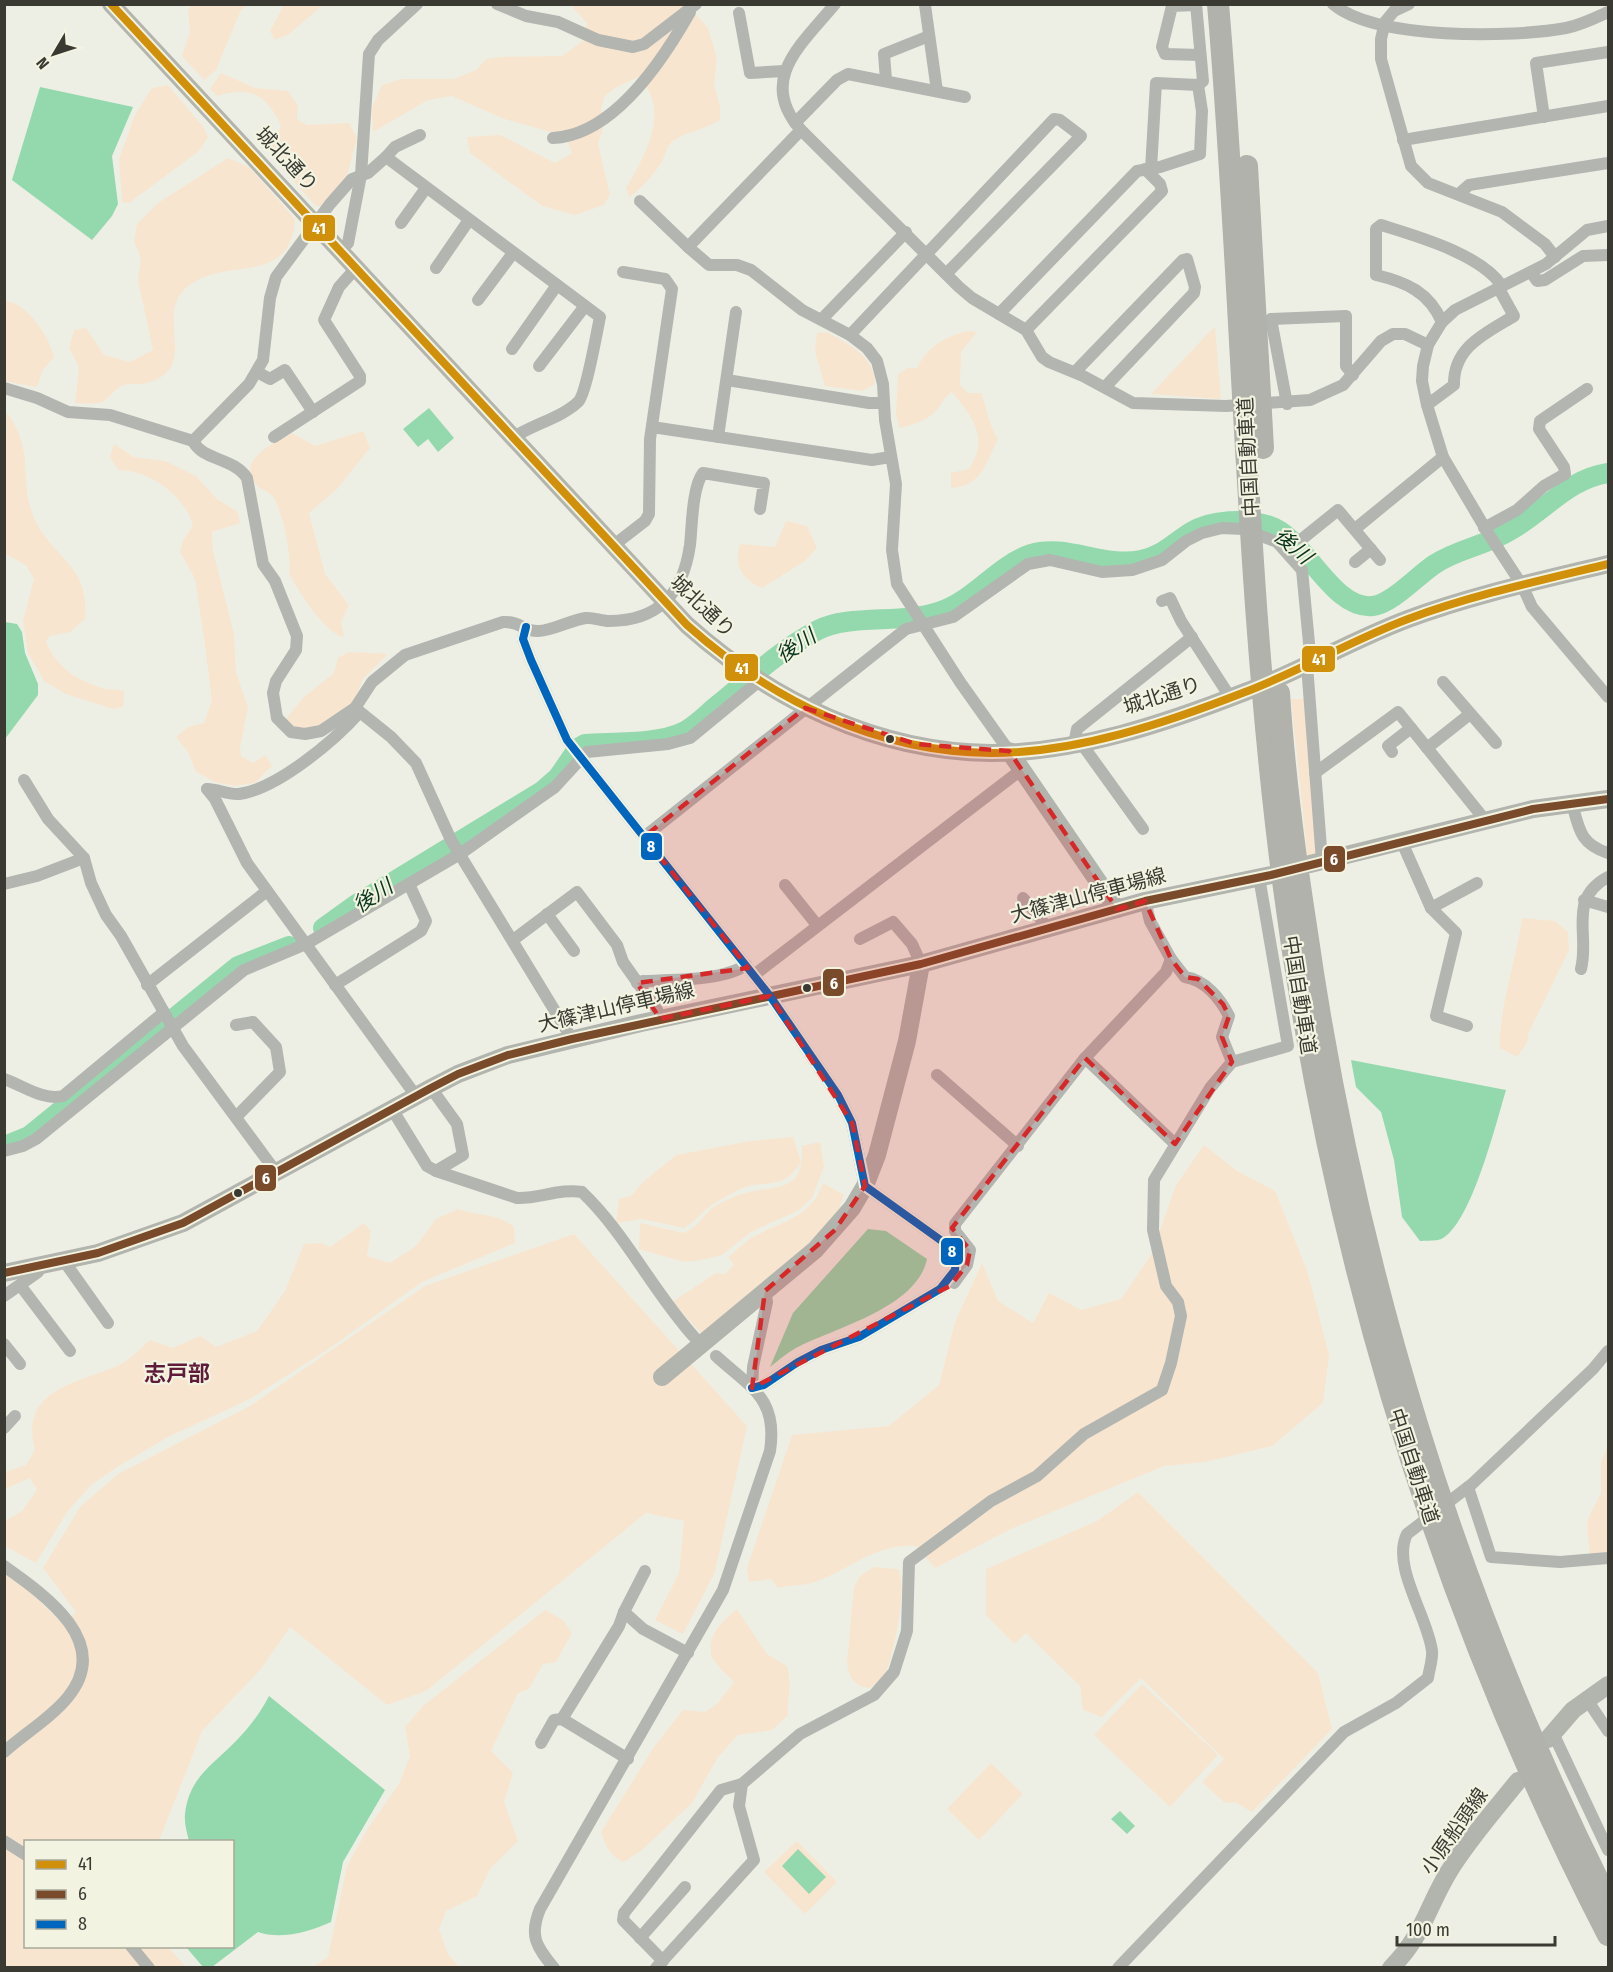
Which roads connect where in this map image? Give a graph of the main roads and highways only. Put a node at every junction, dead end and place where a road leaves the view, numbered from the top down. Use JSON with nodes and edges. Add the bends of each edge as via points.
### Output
{"nodes":[{"id":1,"x":1218,"y":4,"type":"edge"},
{"id":2,"x":1234,"y":4,"type":"edge"},
{"id":3,"x":1258,"y":496,"type":"junction"},
{"id":4,"x":1272,"y":709,"type":"junction"},
{"id":5,"x":1608,"y":1900,"type":"edge"},
{"id":6,"x":1608,"y":1935,"type":"edge"}],
"edges":[{"from":1,"to":3,"type":"highway","name":"中国自動車道"},
{"from":2,"to":3,"type":"highway","name":"中国自動車道","via":[[1250,214]]},
{"from":3,"to":4,"type":"highway","name":"中国自動車道"},
{"from":4,"to":5,"type":"highway","name":"中国自動車道","via":[[1323,1040],[1393,1347],[1438,1492],[1489,1632],[1547,1771]]},
{"from":4,"to":6,"type":"highway","name":"中国自動車道","via":[[1283,882],[1308,1046],[1340,1201],[1378,1354],[1423,1498],[1475,1640],[1534,1779]]}]}
